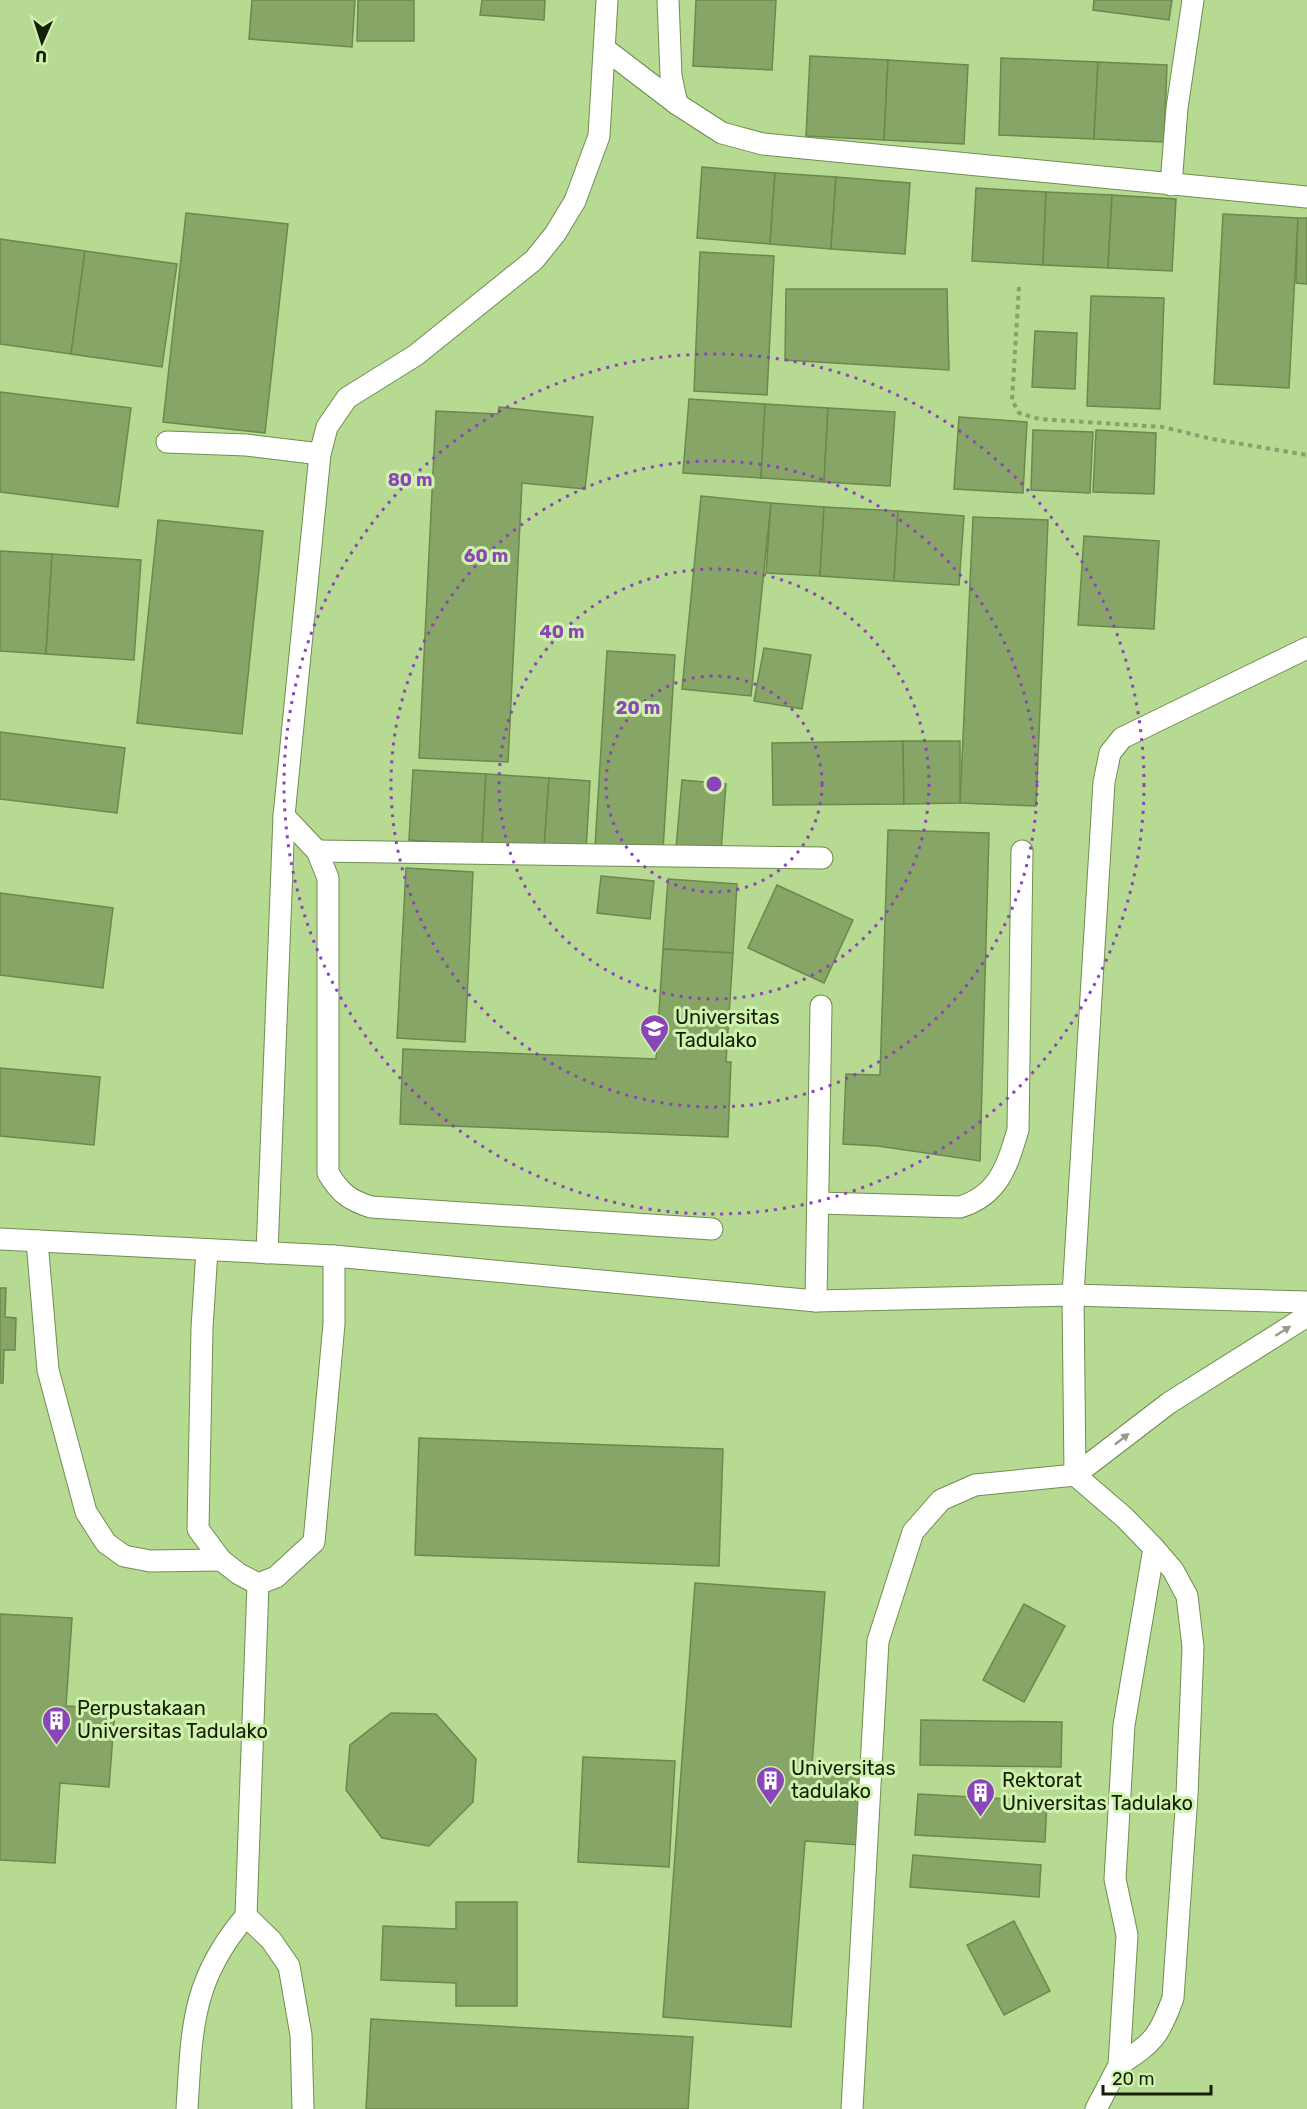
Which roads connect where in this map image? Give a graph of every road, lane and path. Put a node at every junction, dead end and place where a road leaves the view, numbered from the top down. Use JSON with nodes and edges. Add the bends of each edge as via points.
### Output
{"nodes":[{"id":1,"x":608,"y":0,"type":"edge"},
{"id":2,"x":668,"y":0,"type":"edge"},
{"id":3,"x":1193,"y":0,"type":"edge"},
{"id":4,"x":605,"y":49,"type":"junction"},
{"id":5,"x":677,"y":104,"type":"junction"},
{"id":6,"x":1171,"y":185,"type":"junction"},
{"id":7,"x":1307,"y":196,"type":"edge"},
{"id":8,"x":1019,"y":286,"type":"dead end"},
{"id":9,"x":166,"y":442,"type":"dead end"},
{"id":10,"x":320,"y":453,"type":"junction"},
{"id":11,"x":1307,"y":455,"type":"edge"},
{"id":12,"x":1307,"y":648,"type":"edge"},
{"id":13,"x":284,"y":816,"type":"junction"},
{"id":14,"x":317,"y":850,"type":"junction"},
{"id":15,"x":1022,"y":851,"type":"dead end"},
{"id":16,"x":822,"y":858,"type":"dead end"},
{"id":17,"x":821,"y":1006,"type":"dead end"},
{"id":18,"x":818,"y":1203,"type":"junction"},
{"id":19,"x":712,"y":1228,"type":"dead end"},
{"id":20,"x":0,"y":1239,"type":"edge"},
{"id":21,"x":37,"y":1241,"type":"junction"},
{"id":22,"x":207,"y":1250,"type":"junction"},
{"id":23,"x":267,"y":1253,"type":"junction"},
{"id":24,"x":334,"y":1256,"type":"junction"},
{"id":25,"x":1073,"y":1294,"type":"junction"},
{"id":26,"x":816,"y":1301,"type":"junction"},
{"id":27,"x":1307,"y":1302,"type":"edge"},
{"id":28,"x":1307,"y":1316,"type":"edge"},
{"id":29,"x":1075,"y":1475,"type":"junction"},
{"id":30,"x":1154,"y":1548,"type":"junction"},
{"id":31,"x":221,"y":1560,"type":"junction"},
{"id":32,"x":258,"y":1584,"type":"junction"},
{"id":33,"x":246,"y":1916,"type":"junction"},
{"id":34,"x":1119,"y":2065,"type":"junction"},
{"id":35,"x":187,"y":2109,"type":"edge"},
{"id":36,"x":303,"y":2109,"type":"edge"},
{"id":37,"x":852,"y":2109,"type":"edge"},
{"id":38,"x":1096,"y":2109,"type":"edge"}],
"edges":[{"from":1,"to":4,"type":"lane"},
{"from":2,"to":5,"type":"lane","via":[[671,76]]},
{"from":3,"to":6,"type":"lane","via":[[1177,108]]},
{"from":4,"to":5,"type":"lane"},
{"from":4,"to":10,"type":"lane","via":[[599,136],[575,201],[555,234],[534,260],[416,355],[348,398],[327,427]]},
{"from":5,"to":6,"type":"lane","via":[[722,133],[763,144]]},
{"from":6,"to":7,"type":"lane"},
{"from":8,"to":11,"type":"path","via":[[1012,400],[1019,413],[1163,428]]},
{"from":9,"to":10,"type":"lane"},
{"from":10,"to":13,"type":"lane"},
{"from":12,"to":25,"type":"lane","via":[[1122,738],[1110,753],[1104,782]]},
{"from":13,"to":14,"type":"lane"},
{"from":13,"to":23,"type":"lane"},
{"from":14,"to":16,"type":"lane"},
{"from":14,"to":19,"type":"lane","via":[[328,878],[330,900],[328,1173],[341,1193],[371,1207]]},
{"from":15,"to":18,"type":"lane","via":[[1018,1130],[1005,1172],[980,1201],[960,1207]]},
{"from":17,"to":18,"type":"lane"},
{"from":18,"to":26,"type":"lane"},
{"from":20,"to":21,"type":"lane"},
{"from":21,"to":22,"type":"lane"},
{"from":21,"to":31,"type":"lane","via":[[48,1370],[86,1512],[106,1543],[124,1556],[150,1561]]},
{"from":22,"to":23,"type":"lane"},
{"from":22,"to":31,"type":"lane","via":[[198,1529]]},
{"from":23,"to":24,"type":"lane"},
{"from":24,"to":26,"type":"lane"},
{"from":24,"to":32,"type":"lane","via":[[334,1324],[314,1542],[276,1577]]},
{"from":25,"to":26,"type":"lane"},
{"from":25,"to":27,"type":"lane"},
{"from":25,"to":29,"type":"lane"},
{"from":29,"to":28,"type":"lane","one_way":true,"via":[[1169,1403]]},
{"from":29,"to":30,"type":"lane"},
{"from":29,"to":37,"type":"lane","via":[[975,1485],[941,1500],[913,1532],[878,1641]]},
{"from":30,"to":34,"type":"lane","via":[[1124,1725],[1114,1879],[1127,1935]]},
{"from":30,"to":34,"type":"lane","via":[[1173,1570],[1187,1596],[1193,1647],[1186,1807],[1173,1998],[1162,2027],[1148,2046]]},
{"from":31,"to":32,"type":"lane"},
{"from":32,"to":33,"type":"lane"},
{"from":33,"to":35,"type":"lane","via":[[222,1947],[201,1991],[193,2022]]},
{"from":33,"to":36,"type":"lane","via":[[272,1940],[289,1966],[301,2035]]},
{"from":34,"to":38,"type":"lane"}]}
